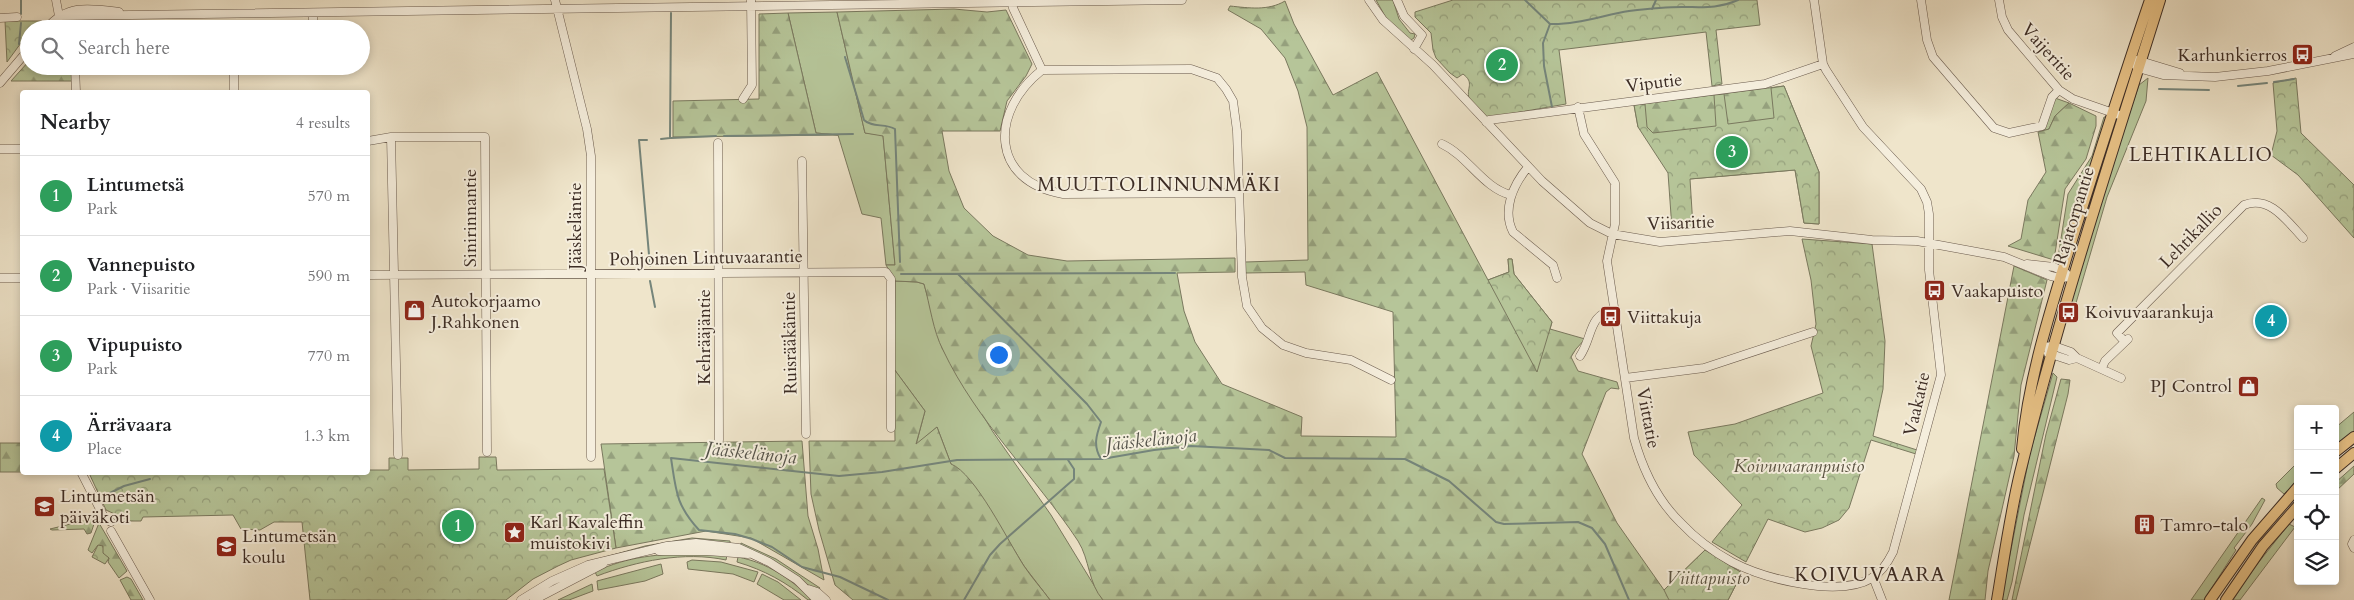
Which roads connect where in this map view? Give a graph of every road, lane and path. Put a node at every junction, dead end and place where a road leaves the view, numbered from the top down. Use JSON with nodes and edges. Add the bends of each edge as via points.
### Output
{"nodes":[{"id":1,"x":56,"y":0,"type":"edge"},
{"id":2,"x":556,"y":0,"type":"edge"},
{"id":3,"x":1182,"y":0,"type":"edge"},
{"id":4,"x":1397,"y":0,"type":"edge"},
{"id":5,"x":1814,"y":0,"type":"edge"},
{"id":6,"x":1922,"y":0,"type":"edge"},
{"id":7,"x":2000,"y":0,"type":"edge"},
{"id":8,"x":2150,"y":0,"type":"edge"},
{"id":9,"x":2160,"y":0,"type":"edge"},
{"id":10,"x":1012,"y":1,"type":"edge"},
{"id":11,"x":1372,"y":2,"type":"edge"},
{"id":12,"x":752,"y":3,"type":"edge"},
{"id":13,"x":557,"y":9,"type":"junction"},
{"id":14,"x":313,"y":13,"type":"junction"},
{"id":15,"x":59,"y":16,"type":"junction"},
{"id":16,"x":0,"y":18,"type":"edge"},
{"id":17,"x":17,"y":18,"type":"dead end"},
{"id":18,"x":55,"y":20,"type":"edge"},
{"id":19,"x":313,"y":20,"type":"edge"},
{"id":20,"x":2354,"y":46,"type":"edge"},
{"id":21,"x":1414,"y":50,"type":"junction"},
{"id":22,"x":2354,"y":54,"type":"edge"},
{"id":23,"x":2334,"y":57,"type":"junction"},
{"id":24,"x":20,"y":60,"type":"edge"},
{"id":25,"x":2130,"y":60,"type":"junction"},
{"id":26,"x":1823,"y":64,"type":"junction"},
{"id":27,"x":2139,"y":64,"type":"junction"},
{"id":28,"x":1042,"y":70,"type":"junction"},
{"id":29,"x":75,"y":75,"type":"edge"},
{"id":30,"x":234,"y":75,"type":"edge"},
{"id":31,"x":0,"y":83,"type":"edge"},
{"id":32,"x":76,"y":90,"type":"edge"},
{"id":33,"x":234,"y":90,"type":"edge"},
{"id":34,"x":2059,"y":90,"type":"junction"},
{"id":35,"x":743,"y":100,"type":"dead end"},
{"id":36,"x":1578,"y":107,"type":"junction"},
{"id":37,"x":2118,"y":115,"type":"junction"},
{"id":38,"x":1486,"y":122,"type":"junction"},
{"id":39,"x":391,"y":137,"type":"junction"},
{"id":40,"x":370,"y":141,"type":"edge"},
{"id":41,"x":718,"y":143,"type":"dead end"},
{"id":42,"x":1442,"y":144,"type":"dead end"},
{"id":43,"x":0,"y":149,"type":"edge"},
{"id":44,"x":20,"y":149,"type":"edge"},
{"id":45,"x":802,"y":161,"type":"dead end"},
{"id":46,"x":1528,"y":168,"type":"junction"},
{"id":47,"x":1239,"y":193,"type":"junction"},
{"id":48,"x":1511,"y":195,"type":"junction"},
{"id":49,"x":1612,"y":234,"type":"junction"},
{"id":50,"x":2303,"y":238,"type":"dead end"},
{"id":51,"x":1929,"y":242,"type":"junction"},
{"id":52,"x":804,"y":272,"type":"junction"},
{"id":53,"x":718,"y":273,"type":"junction"},
{"id":54,"x":394,"y":274,"type":"junction"},
{"id":55,"x":486,"y":274,"type":"junction"},
{"id":56,"x":590,"y":274,"type":"junction"},
{"id":57,"x":2062,"y":274,"type":"junction"},
{"id":58,"x":370,"y":275,"type":"edge"},
{"id":59,"x":2072,"y":277,"type":"junction"},
{"id":60,"x":0,"y":278,"type":"edge"},
{"id":61,"x":20,"y":278,"type":"edge"},
{"id":62,"x":1557,"y":278,"type":"dead end"},
{"id":63,"x":1614,"y":310,"type":"junction"},
{"id":64,"x":1813,"y":332,"type":"dead end"},
{"id":65,"x":2041,"y":347,"type":"junction"},
{"id":66,"x":2052,"y":351,"type":"junction"},
{"id":67,"x":1580,"y":356,"type":"dead end"},
{"id":68,"x":2102,"y":368,"type":"junction"},
{"id":69,"x":1625,"y":378,"type":"junction"},
{"id":70,"x":2121,"y":378,"type":"dead end"},
{"id":71,"x":1391,"y":380,"type":"dead end"},
{"id":72,"x":891,"y":428,"type":"dead end"},
{"id":73,"x":806,"y":434,"type":"dead end"},
{"id":74,"x":2354,"y":437,"type":"edge"},
{"id":75,"x":719,"y":440,"type":"dead end"},
{"id":76,"x":2338,"y":450,"type":"edge"},
{"id":77,"x":487,"y":452,"type":"dead end"},
{"id":78,"x":2354,"y":454,"type":"edge"},
{"id":79,"x":398,"y":455,"type":"dead end"},
{"id":80,"x":592,"y":457,"type":"dead end"},
{"id":81,"x":2339,"y":467,"type":"edge"},
{"id":82,"x":2020,"y":472,"type":"junction"},
{"id":83,"x":83,"y":475,"type":"edge"},
{"id":84,"x":2294,"y":492,"type":"edge"},
{"id":85,"x":2294,"y":511,"type":"edge"},
{"id":86,"x":2354,"y":540,"type":"edge"},
{"id":87,"x":2354,"y":548,"type":"edge"},
{"id":88,"x":2004,"y":550,"type":"junction"},
{"id":89,"x":610,"y":560,"type":"junction"},
{"id":90,"x":1873,"y":577,"type":"junction"},
{"id":91,"x":808,"y":589,"type":"junction"},
{"id":92,"x":150,"y":600,"type":"edge"},
{"id":93,"x":521,"y":600,"type":"edge"},
{"id":94,"x":534,"y":600,"type":"edge"},
{"id":95,"x":817,"y":600,"type":"edge"},
{"id":96,"x":826,"y":600,"type":"edge"},
{"id":97,"x":1882,"y":600,"type":"edge"},
{"id":98,"x":1990,"y":600,"type":"edge"},
{"id":99,"x":1997,"y":600,"type":"edge"},
{"id":100,"x":2210,"y":600,"type":"edge"},
{"id":101,"x":2226,"y":600,"type":"edge"}],
"edges":[{"from":1,"to":15,"type":"street"},
{"from":2,"to":13,"type":"street","name":"Jääskeläntie"},
{"from":3,"to":10,"type":"street"},
{"from":4,"to":21,"type":"street","via":[[1404,16],[1422,35]]},
{"from":5,"to":26,"type":"street","name":"Vaakatie"},
{"from":6,"to":34,"type":"street","via":[[1927,40],[1933,58],[1994,128],[2009,133],[2042,126],[2052,97]]},
{"from":7,"to":34,"type":"street","name":"Vaijeritie","via":[[2008,30]]},
{"from":8,"to":25,"type":"main road","name":"Rajatorpantie"},
{"from":9,"to":27,"type":"main road","name":"Rajatorpantie"},
{"from":10,"to":12,"type":"street"},
{"from":10,"to":28,"type":"street"},
{"from":11,"to":21,"type":"street","name":"Viisaritie","via":[[1383,20]]},
{"from":12,"to":13,"type":"street"},
{"from":12,"to":35,"type":"street","via":[[752,85]]},
{"from":13,"to":14,"type":"street"},
{"from":13,"to":56,"type":"street","name":"Jääskeläntie","via":[[591,156]]},
{"from":14,"to":15,"type":"street"},
{"from":14,"to":19,"type":"street"},
{"from":15,"to":18,"type":"street"},
{"from":16,"to":17,"type":"street"},
{"from":20,"to":23,"type":"street"},
{"from":21,"to":38,"type":"street","name":"Viisaritie","via":[[1433,64]]},
{"from":22,"to":23,"type":"street"},
{"from":23,"to":27,"type":"street","via":[[2215,77],[2163,75]]},
{"from":24,"to":31,"type":"street"},
{"from":25,"to":27,"type":"street"},
{"from":25,"to":37,"type":"main road","name":"Rajatorpantie"},
{"from":26,"to":36,"type":"street","name":"Viputie","via":[[1766,84]]},
{"from":26,"to":51,"type":"street","name":"Vaakatie","via":[[1863,127],[1924,194],[1929,214]]},
{"from":27,"to":37,"type":"main road","name":"Rajatorpantie"},
{"from":28,"to":47,"type":"street","via":[[1191,69],[1217,78],[1233,101],[1238,136]]},
{"from":28,"to":47,"type":"street","via":[[1017,94],[1005,127],[1004,138],[1012,163],[1030,183],[1044,191],[1063,194]]},
{"from":29,"to":32,"type":"street"},
{"from":30,"to":33,"type":"street"},
{"from":34,"to":37,"type":"street","name":"Vaijeritie","via":[[2073,99]]},
{"from":36,"to":38,"type":"street","name":"Viputie"},
{"from":36,"to":49,"type":"street","name":"Viittatie","via":[[1584,134],[1615,183]]},
{"from":37,"to":57,"type":"main road","name":"Rajatorpantie"},
{"from":37,"to":59,"type":"main road","name":"Rajatorpantie"},
{"from":38,"to":46,"type":"street","name":"Viisaritie"},
{"from":39,"to":40,"type":"street"},
{"from":39,"to":54,"type":"street"},
{"from":39,"to":55,"type":"street","name":"Sinirinnantie","via":[[485,137]]},
{"from":41,"to":53,"type":"street","name":"Kehrääjäntie"},
{"from":42,"to":48,"type":"street","via":[[1454,149],[1495,188]]},
{"from":43,"to":44,"type":"street"},
{"from":45,"to":52,"type":"street","name":"Ruisrääkäntie"},
{"from":46,"to":48,"type":"street"},
{"from":46,"to":49,"type":"street","name":"Viisaritie","via":[[1590,223]]},
{"from":47,"to":71,"type":"street","via":[[1242,277],[1247,306],[1262,328],[1283,345],[1306,353],[1351,360]]},
{"from":48,"to":62,"type":"street","via":[[1509,214],[1513,232],[1553,265]]},
{"from":49,"to":51,"type":"street","name":"Viisaritie","via":[[1660,242],[1790,231],[1872,240]]},
{"from":49,"to":63,"type":"street","name":"Viittatie","via":[[1607,261]]},
{"from":50,"to":68,"type":"street","name":"Lehtikallio","via":[[2270,206],[2255,202],[2244,205],[2117,333],[2126,340]]},
{"from":51,"to":57,"type":"street","name":"Viisaritie","via":[[2054,267]]},
{"from":51,"to":90,"type":"street","name":"Vaakatie","via":[[1940,377],[1893,552],[1886,565]]},
{"from":52,"to":53,"type":"street","name":"Pohjoinen Lintuvaarantie"},
{"from":52,"to":72,"type":"street","name":"Pohjoinen Lintuvaarantie","via":[[889,273]]},
{"from":52,"to":73,"type":"street","name":"Ruisrääkäntie"},
{"from":53,"to":56,"type":"street","name":"Pohjoinen Lintuvaarantie"},
{"from":53,"to":75,"type":"street","name":"Kehrääjäntie"},
{"from":54,"to":55,"type":"street","name":"Pohjoinen Lintuvaarantie"},
{"from":54,"to":58,"type":"street","name":"Pohjoinen Lintuvaarantie"},
{"from":54,"to":79,"type":"street"},
{"from":55,"to":56,"type":"street","name":"Pohjoinen Lintuvaarantie"},
{"from":55,"to":77,"type":"street","name":"Sinirinnantie"},
{"from":56,"to":80,"type":"street","name":"Jääskeläntie"},
{"from":57,"to":59,"type":"street","name":"Viisaritie"},
{"from":57,"to":65,"type":"main road","name":"Rajatorpantie"},
{"from":59,"to":66,"type":"main road","name":"Rajatorpantie"},
{"from":60,"to":61,"type":"street"},
{"from":63,"to":67,"type":"street","via":[[1602,313],[1596,319],[1587,347]]},
{"from":63,"to":69,"type":"street","name":"Viittatie"},
{"from":64,"to":69,"type":"street","via":[[1704,368]]},
{"from":65,"to":66,"type":"street"},
{"from":65,"to":82,"type":"main road","name":"Rajatorpantie","via":[[2029,396]]},
{"from":66,"to":68,"type":"street","via":[[2069,360],[2077,358]]},
{"from":66,"to":82,"type":"main road","name":"Rajatorpantie"},
{"from":68,"to":70,"type":"street"},
{"from":69,"to":90,"type":"street","name":"Viittatie","via":[[1634,438],[1648,476],[1662,502],[1702,543],[1734,563],[1803,585],[1855,584]]},
{"from":74,"to":76,"type":"main road"},
{"from":78,"to":81,"type":"main road"},
{"from":82,"to":88,"type":"main road","name":"Rajatorpantie"},
{"from":83,"to":92,"type":"street","via":[[104,519],[111,526]]},
{"from":84,"to":100,"type":"main road","via":[[2252,540]]},
{"from":85,"to":101,"type":"main road","via":[[2263,546]]},
{"from":86,"to":87,"type":"street"},
{"from":88,"to":98,"type":"main road","name":"Rajatorpantie"},
{"from":88,"to":99,"type":"main road","name":"Rajatorpantie"},
{"from":89,"to":91,"type":"street","via":[[668,546],[696,543],[734,546],[776,566]]},
{"from":89,"to":93,"type":"street","via":[[564,574]]},
{"from":89,"to":94,"type":"street"},
{"from":90,"to":97,"type":"street"},
{"from":91,"to":95,"type":"street"},
{"from":91,"to":96,"type":"street"}]}
